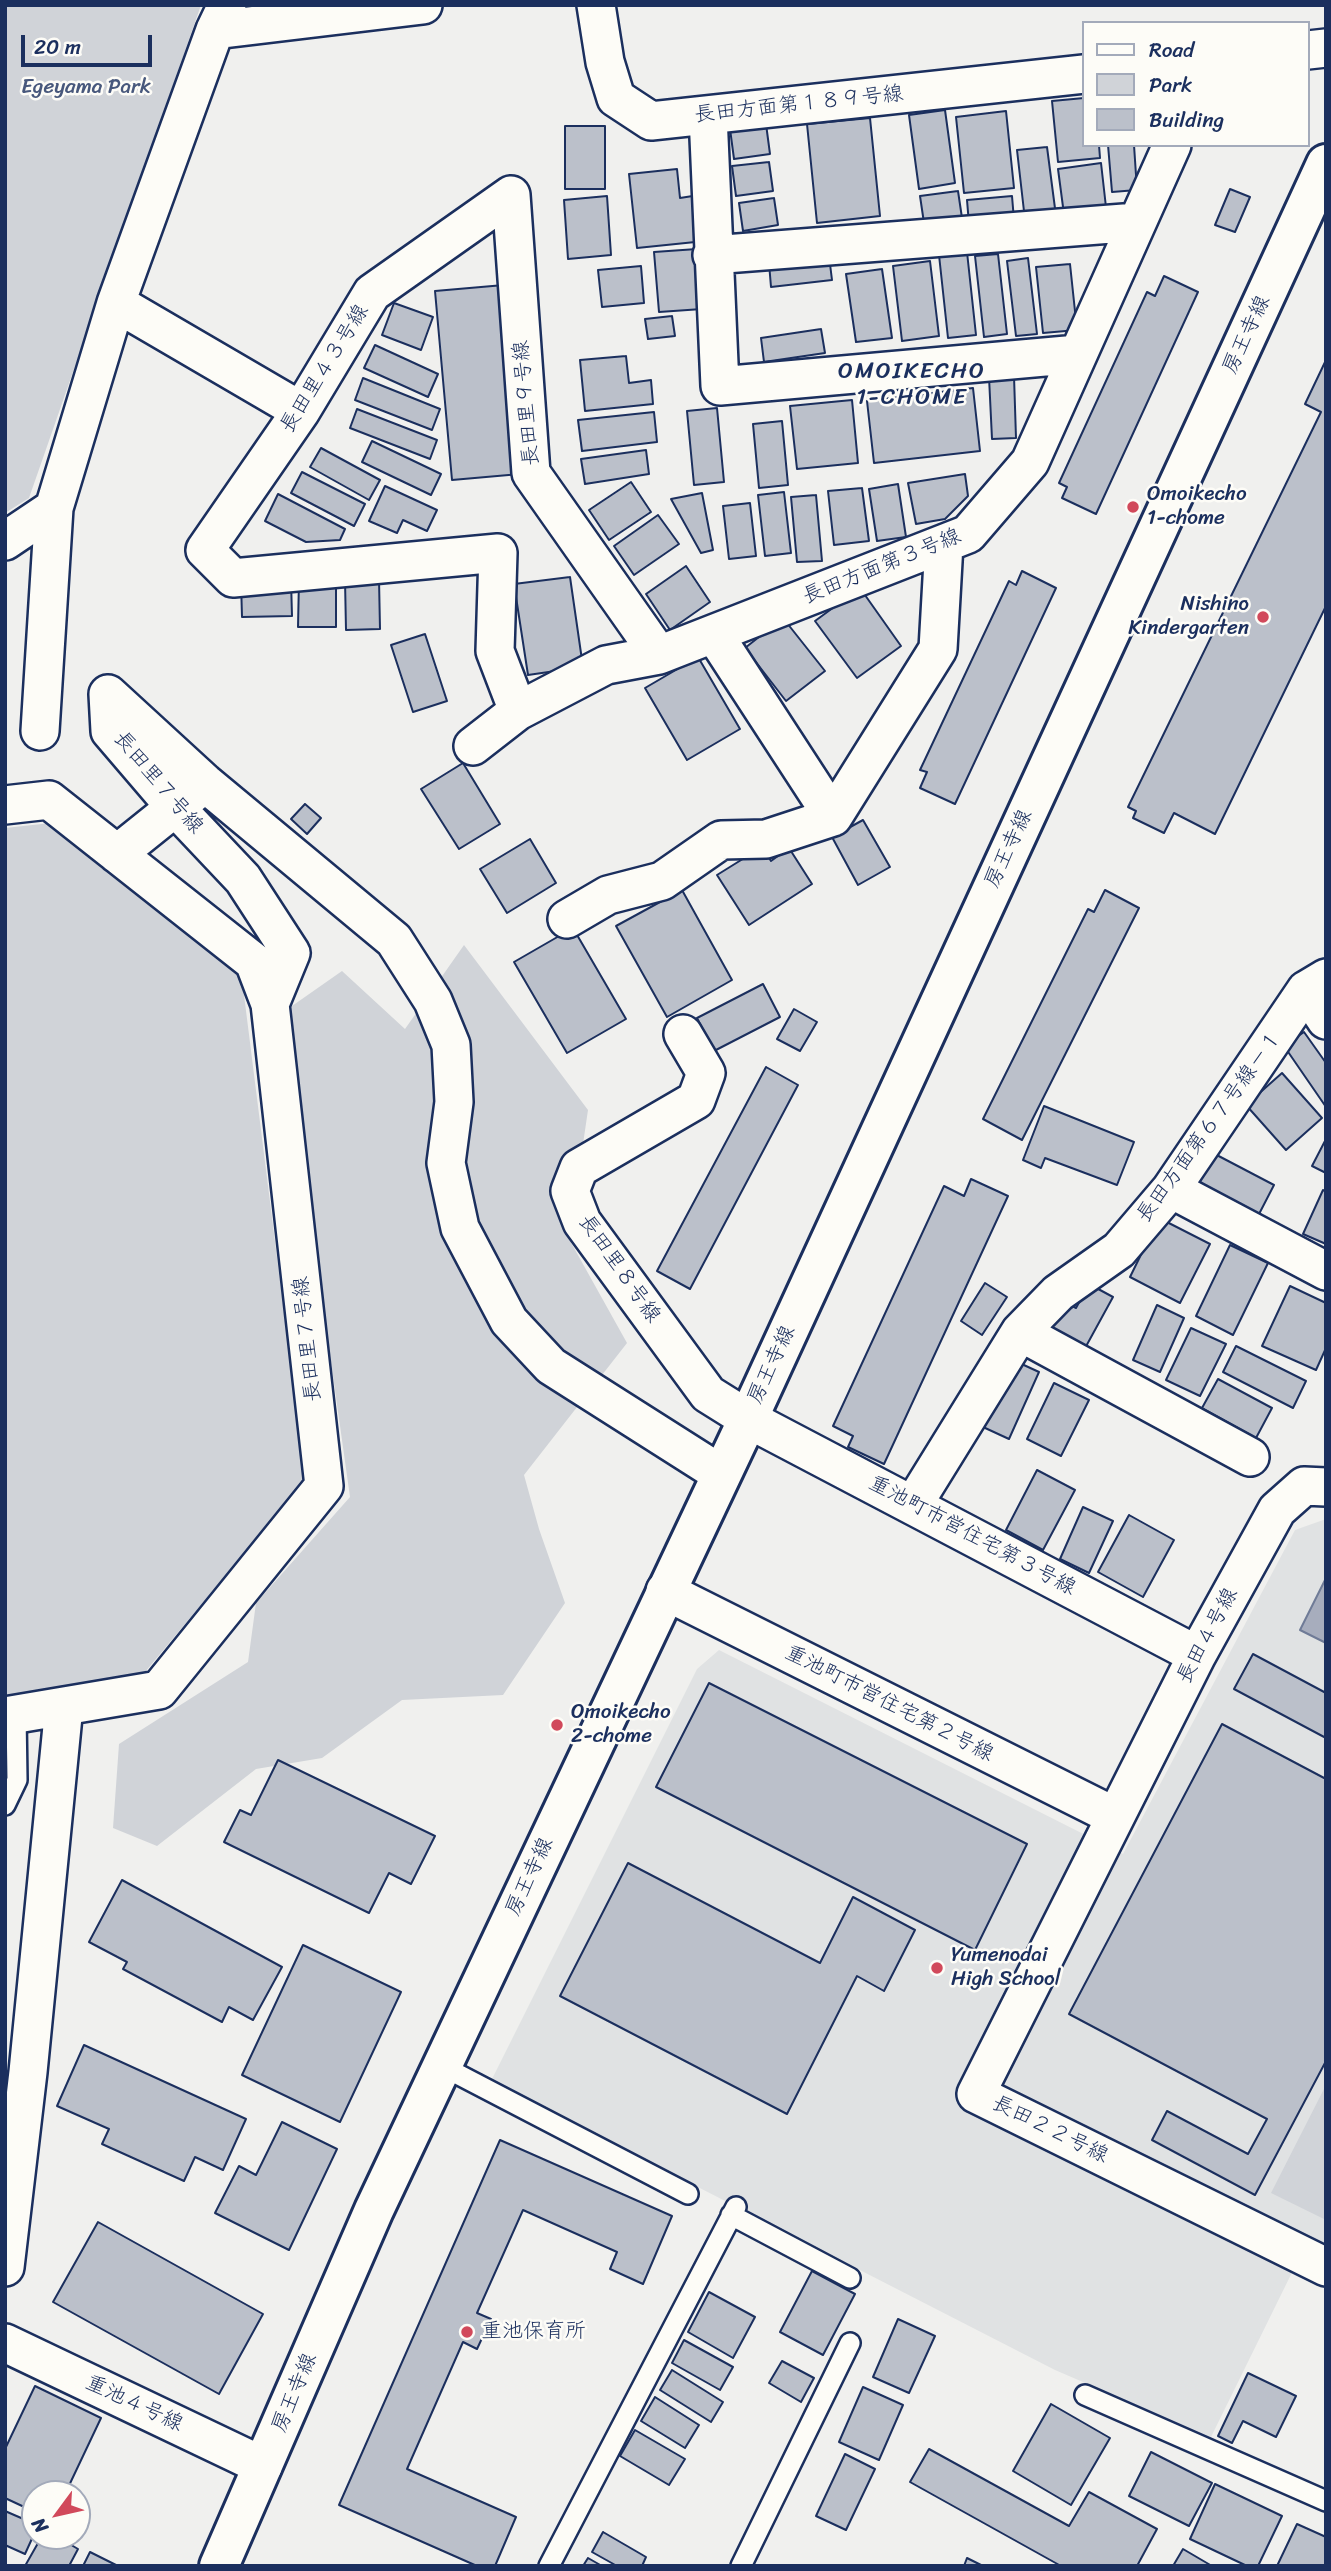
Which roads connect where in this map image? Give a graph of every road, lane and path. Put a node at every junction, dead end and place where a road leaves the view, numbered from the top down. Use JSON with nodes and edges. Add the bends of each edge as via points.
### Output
{"nodes":[{"id":1,"x":423,"y":5,"type":"edge"},
{"id":2,"x":596,"y":5,"type":"edge"},
{"id":3,"x":221,"y":18,"type":"edge"},
{"id":4,"x":1082,"y":74,"type":"edge"},
{"id":5,"x":708,"y":115,"type":"junction"},
{"id":6,"x":1171,"y":147,"type":"edge"},
{"id":7,"x":1326,"y":164,"type":"edge"},
{"id":8,"x":511,"y":195,"type":"joint"},
{"id":9,"x":1137,"y":222,"type":"junction"},
{"id":10,"x":712,"y":255,"type":"junction"},
{"id":11,"x":116,"y":303,"type":"junction"},
{"id":12,"x":1078,"y":354,"type":"junction"},
{"id":13,"x":301,"y":411,"type":"junction"},
{"id":14,"x":54,"y":508,"type":"junction"},
{"id":15,"x":5,"y":541,"type":"edge"},
{"id":16,"x":944,"y":544,"type":"junction"},
{"id":17,"x":714,"y":634,"type":"junction"},
{"id":18,"x":659,"y":655,"type":"junction"},
{"id":19,"x":519,"y":711,"type":"junction"},
{"id":20,"x":40,"y":731,"type":"dead end"},
{"id":21,"x":473,"y":746,"type":"dead end"},
{"id":22,"x":205,"y":783,"type":"junction"},
{"id":23,"x":5,"y":805,"type":"edge"},
{"id":24,"x":175,"y":807,"type":"junction"},
{"id":25,"x":832,"y":817,"type":"junction"},
{"id":26,"x":117,"y":854,"type":"junction"},
{"id":27,"x":567,"y":919,"type":"dead end"},
{"id":28,"x":1319,"y":996,"type":"edge"},
{"id":29,"x":271,"y":1004,"type":"junction"},
{"id":30,"x":683,"y":1034,"type":"dead end"},
{"id":31,"x":1171,"y":1189,"type":"junction"},
{"id":32,"x":1326,"y":1271,"type":"edge"},
{"id":33,"x":1020,"y":1332,"type":"junction"},
{"id":34,"x":748,"y":1419,"type":"junction"},
{"id":35,"x":1250,"y":1457,"type":"dead end"},
{"id":36,"x":721,"y":1474,"type":"junction"},
{"id":37,"x":1326,"y":1487,"type":"edge"},
{"id":38,"x":913,"y":1505,"type":"junction"},
{"id":39,"x":665,"y":1591,"type":"junction"},
{"id":40,"x":1197,"y":1655,"type":"junction"},
{"id":41,"x":64,"y":1706,"type":"junction"},
{"id":42,"x":10,"y":1715,"type":"edge"},
{"id":43,"x":5,"y":1805,"type":"edge"},
{"id":44,"x":1114,"y":1816,"type":"junction"},
{"id":45,"x":442,"y":2066,"type":"junction"},
{"id":46,"x":17,"y":2072,"type":"edge"},
{"id":47,"x":688,"y":2194,"type":"dead end"},
{"id":48,"x":5,"y":2267,"type":"edge"},
{"id":49,"x":1326,"y":2267,"type":"edge"},
{"id":50,"x":850,"y":2278,"type":"dead end"},
{"id":51,"x":5,"y":2343,"type":"edge"},
{"id":52,"x":850,"y":2343,"type":"dead end"},
{"id":53,"x":1085,"y":2395,"type":"dead end"},
{"id":54,"x":263,"y":2466,"type":"junction"},
{"id":55,"x":1326,"y":2501,"type":"edge"},
{"id":56,"x":219,"y":2566,"type":"edge"},
{"id":57,"x":549,"y":2566,"type":"edge"},
{"id":58,"x":741,"y":2566,"type":"edge"}],
"edges":[{"from":1,"to":3,"type":"street"},
{"from":2,"to":5,"type":"street","name":"長田方面第１８９号線","via":[[615,98],[651,121]]},
{"from":3,"to":11,"type":"street"},
{"from":4,"to":5,"type":"street","name":"長田方面第１８９号線"},
{"from":5,"to":10,"type":"street"},
{"from":6,"to":9,"type":"street","name":"長田方面第３号線"},
{"from":7,"to":34,"type":"street","name":"房王寺線"},
{"from":8,"to":13,"type":"street","name":"長田里４３号線","via":[[372,293]]},
{"from":8,"to":18,"type":"street","name":"長田里９号線","via":[[531,473]]},
{"from":9,"to":10,"type":"street"},
{"from":9,"to":12,"type":"street","name":"長田方面第３号線"},
{"from":10,"to":12,"type":"street","via":[[720,386]]},
{"from":11,"to":13,"type":"street"},
{"from":11,"to":14,"type":"street"},
{"from":12,"to":16,"type":"street","name":"長田方面第３号線","via":[[1030,462],[968,534]]},
{"from":13,"to":19,"type":"street","name":"長田里４３号線","via":[[205,550],[233,578],[498,553],[495,651]]},
{"from":14,"to":15,"type":"street"},
{"from":14,"to":20,"type":"street"},
{"from":16,"to":17,"type":"street","name":"長田方面第３号線"},
{"from":16,"to":25,"type":"street","via":[[938,649]]},
{"from":17,"to":18,"type":"street","name":"長田方面第３号線"},
{"from":17,"to":25,"type":"street"},
{"from":18,"to":19,"type":"street","name":"長田方面第３号線","via":[[606,665]]},
{"from":19,"to":21,"type":"street","name":"長田方面第３号線"},
{"from":22,"to":24,"type":"street"},
{"from":22,"to":24,"type":"street","name":"長田里７号線","via":[[108,694],[110,731]]},
{"from":22,"to":36,"type":"street","name":"長田里７号線","via":[[394,940],[433,1001],[451,1045],[454,1102],[446,1163],[460,1228],[509,1321],[551,1366]]},
{"from":23,"to":26,"type":"street","via":[[49,800]]},
{"from":24,"to":26,"type":"street"},
{"from":24,"to":29,"type":"street","name":"長田里７号線","via":[[243,879],[291,953]]},
{"from":25,"to":27,"type":"street","via":[[766,839],[721,840],[662,881],[608,895]]},
{"from":26,"to":29,"type":"street","via":[[254,962]]},
{"from":28,"to":31,"type":"street","name":"長田方面第６７号線－１"},
{"from":29,"to":41,"type":"street","name":"長田里７号線","via":[[324,1486],[159,1690]]},
{"from":30,"to":34,"type":"street","name":"長田里８号線","via":[[706,1073],[696,1100],[579,1168],[570,1191],[582,1222],[708,1394]]},
{"from":31,"to":32,"type":"street"},
{"from":31,"to":33,"type":"street","name":"長田方面第６７号線－１","via":[[1119,1250],[1058,1293]]},
{"from":33,"to":35,"type":"street"},
{"from":33,"to":38,"type":"street","name":"長田方面第６７号線－１"},
{"from":34,"to":36,"type":"street","name":"房王寺線"},
{"from":34,"to":38,"type":"street","name":"重池町市営住宅第３号線"},
{"from":36,"to":39,"type":"street","name":"房王寺線"},
{"from":37,"to":40,"type":"street","name":"長田４号線","via":[[1304,1486],[1277,1510]]},
{"from":38,"to":40,"type":"street","name":"重池町市営住宅第３号線"},
{"from":39,"to":44,"type":"street","name":"重池町市営住宅第２号線"},
{"from":39,"to":45,"type":"street","name":"房王寺線"},
{"from":40,"to":44,"type":"street","name":"長田４号線"},
{"from":41,"to":42,"type":"street","name":"長田里７号線"},
{"from":41,"to":46,"type":"street"},
{"from":42,"to":43,"type":"lane","via":[[17,1780]]},
{"from":44,"to":49,"type":"street","name":"長田２２号線","via":[[976,2094]]},
{"from":45,"to":47,"type":"lane"},
{"from":45,"to":54,"type":"street","name":"房王寺線"},
{"from":46,"to":48,"type":"street"},
{"from":50,"to":57,"type":"lane","via":[[733,2211]]},
{"from":51,"to":54,"type":"street","name":"重池４号線"},
{"from":52,"to":58,"type":"lane"},
{"from":53,"to":55,"type":"lane"},
{"from":54,"to":56,"type":"street","name":"房王寺線"}]}
